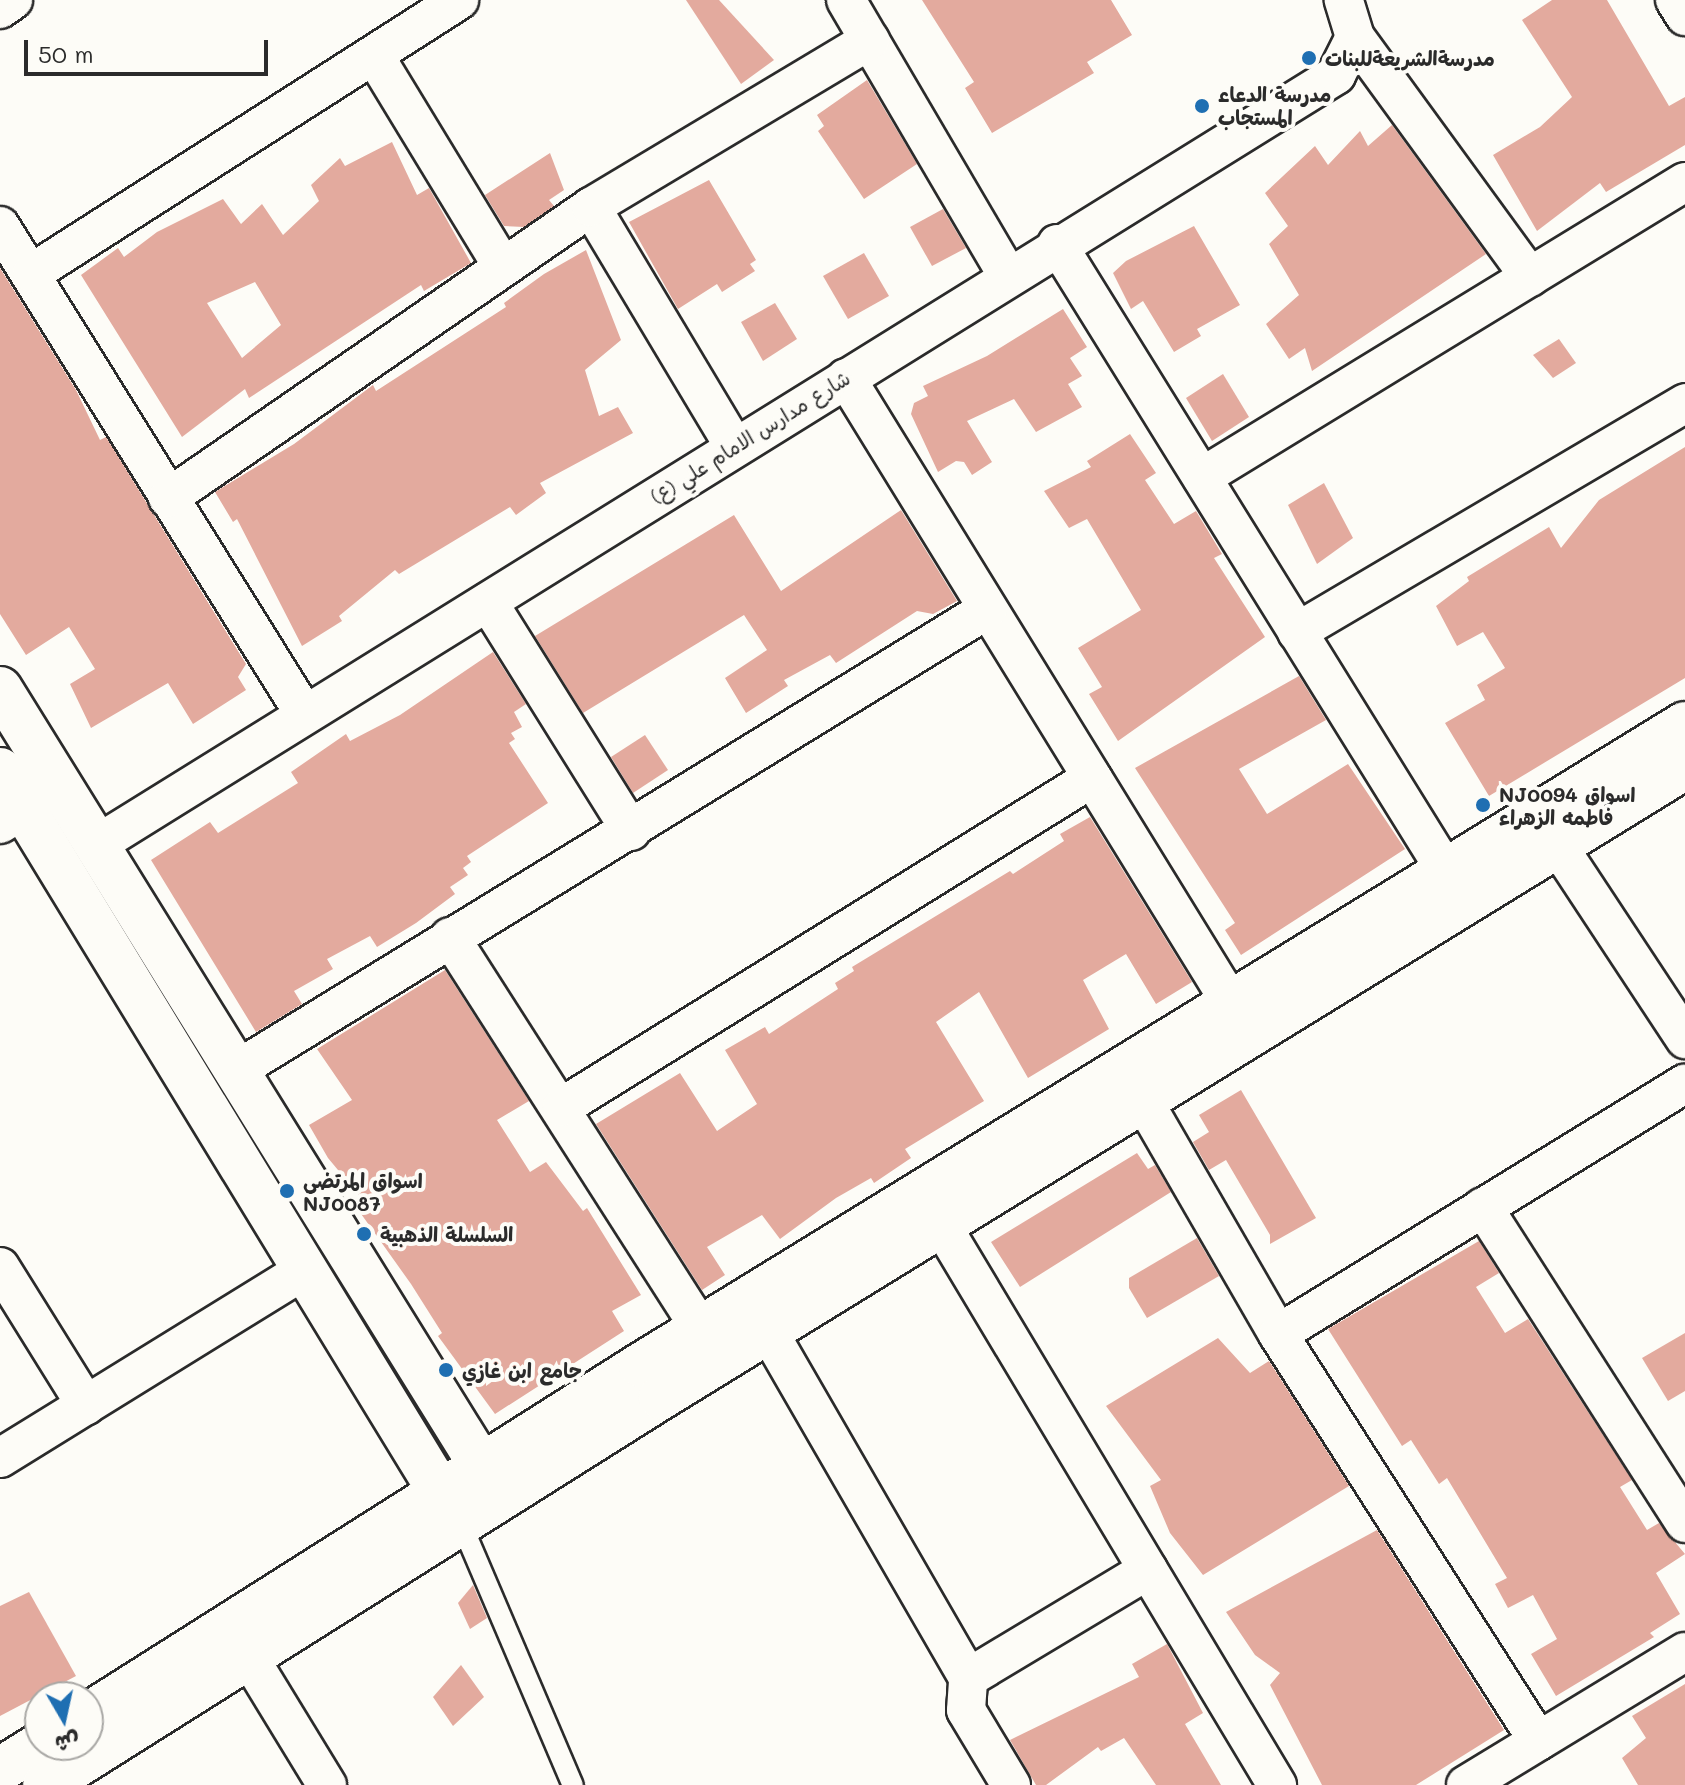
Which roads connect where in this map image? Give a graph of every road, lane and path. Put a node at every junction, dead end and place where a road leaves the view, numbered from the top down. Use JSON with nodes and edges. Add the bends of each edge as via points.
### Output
{"nodes":[{"id":1,"x":13,"y":0,"type":"edge"},
{"id":2,"x":459,"y":0,"type":"edge"},
{"id":3,"x":846,"y":0,"type":"edge"},
{"id":4,"x":1344,"y":0,"type":"edge"},
{"id":5,"x":1675,"y":0,"type":"edge"},
{"id":6,"x":0,"y":9,"type":"edge"},
{"id":7,"x":1685,"y":16,"type":"edge"},
{"id":8,"x":1355,"y":37,"type":"junction"},
{"id":9,"x":870,"y":40,"type":"junction"},
{"id":10,"x":374,"y":55,"type":"junction"},
{"id":11,"x":1685,"y":182,"type":"edge"},
{"id":12,"x":591,"y":207,"type":"junction"},
{"id":13,"x":0,"y":226,"type":"edge"},
{"id":14,"x":1057,"y":244,"type":"junction"},
{"id":15,"x":503,"y":267,"type":"junction"},
{"id":16,"x":32,"y":273,"type":"junction"},
{"id":17,"x":1008,"y":276,"type":"junction"},
{"id":18,"x":1530,"y":277,"type":"junction"},
{"id":19,"x":846,"y":378,"type":"junction"},
{"id":20,"x":1685,"y":403,"type":"edge"},
{"id":21,"x":734,"y":446,"type":"junction"},
{"id":22,"x":1202,"y":477,"type":"junction"},
{"id":23,"x":168,"y":498,"type":"junction"},
{"id":24,"x":488,"y":602,"type":"junction"},
{"id":25,"x":988,"y":609,"type":"junction"},
{"id":26,"x":1297,"y":632,"type":"junction"},
{"id":27,"x":0,"y":689,"type":"edge"},
{"id":28,"x":305,"y":715,"type":"junction"},
{"id":29,"x":1685,"y":724,"type":"edge"},
{"id":30,"x":1685,"y":767,"type":"edge"},
{"id":31,"x":0,"y":770,"type":"edge"},
{"id":32,"x":1092,"y":778,"type":"junction"},
{"id":33,"x":12,"y":817,"type":"edge"},
{"id":34,"x":631,"y":831,"type":"junction"},
{"id":35,"x":1556,"y":843,"type":"junction"},
{"id":36,"x":96,"y":845,"type":"junction"},
{"id":37,"x":1444,"y":868,"type":"junction"},
{"id":38,"x":450,"y":937,"type":"junction"},
{"id":39,"x":1231,"y":1003,"type":"junction"},
{"id":40,"x":1685,"y":1039,"type":"edge"},
{"id":41,"x":235,"y":1071,"type":"junction"},
{"id":42,"x":1685,"y":1084,"type":"edge"},
{"id":43,"x":1144,"y":1102,"type":"junction"},
{"id":44,"x":562,"y":1107,"type":"junction"},
{"id":45,"x":1483,"y":1207,"type":"junction"},
{"id":46,"x":942,"y":1226,"type":"junction"},
{"id":47,"x":0,"y":1267,"type":"edge"},
{"id":48,"x":306,"y":1269,"type":"junction"},
{"id":49,"x":701,"y":1329,"type":"junction"},
{"id":50,"x":768,"y":1331,"type":"junction"},
{"id":51,"x":1278,"y":1334,"type":"junction"},
{"id":52,"x":651,"y":1381,"type":"junction"},
{"id":53,"x":86,"y":1405,"type":"junction"},
{"id":54,"x":0,"y":1458,"type":"edge"},
{"id":55,"x":482,"y":1467,"type":"junction"},
{"id":56,"x":451,"y":1508,"type":"junction"},
{"id":57,"x":1685,"y":1523,"type":"edge"},
{"id":58,"x":1148,"y":1570,"type":"junction"},
{"id":59,"x":1685,"y":1652,"type":"edge"},
{"id":60,"x":250,"y":1659,"type":"junction"},
{"id":61,"x":968,"y":1678,"type":"junction"},
{"id":62,"x":104,"y":1706,"type":"edge"},
{"id":63,"x":1538,"y":1741,"type":"junction"},
{"id":64,"x":24,"y":1755,"type":"edge"},
{"id":65,"x":0,"y":1770,"type":"edge"},
{"id":66,"x":45,"y":1785,"type":"edge"},
{"id":67,"x":327,"y":1785,"type":"edge"},
{"id":68,"x":573,"y":1785,"type":"edge"},
{"id":69,"x":1011,"y":1785,"type":"edge"},
{"id":70,"x":1277,"y":1785,"type":"edge"},
{"id":71,"x":1466,"y":1785,"type":"edge"}],
"edges":[{"from":1,"to":6,"type":"street"},
{"from":2,"to":10,"type":"street"},
{"from":3,"to":9,"type":"street"},
{"from":4,"to":8,"type":"street"},
{"from":5,"to":7,"type":"street"},
{"from":8,"to":14,"type":"street","name":"شارع مدارس الامام علي (ع)","via":[[1336,75]]},
{"from":8,"to":18,"type":"street"},
{"from":9,"to":12,"type":"street"},
{"from":9,"to":17,"type":"street"},
{"from":10,"to":15,"type":"street"},
{"from":10,"to":16,"type":"street"},
{"from":11,"to":18,"type":"street"},
{"from":12,"to":15,"type":"street"},
{"from":12,"to":21,"type":"street"},
{"from":13,"to":16,"type":"street"},
{"from":14,"to":17,"type":"street","name":"شارع مدارس الامام علي (ع)"},
{"from":14,"to":22,"type":"street"},
{"from":15,"to":23,"type":"street"},
{"from":16,"to":23,"type":"street"},
{"from":17,"to":19,"type":"street","name":"شارع مدارس الامام علي (ع)"},
{"from":18,"to":22,"type":"street"},
{"from":19,"to":21,"type":"street","name":"شارع مدارس الامام علي (ع)"},
{"from":19,"to":25,"type":"street"},
{"from":20,"to":26,"type":"street"},
{"from":21,"to":24,"type":"street","name":"شارع مدارس الامام علي (ع)"},
{"from":22,"to":26,"type":"street"},
{"from":23,"to":28,"type":"street"},
{"from":24,"to":28,"type":"street","name":"شارع مدارس الامام علي (ع)"},
{"from":24,"to":34,"type":"street"},
{"from":25,"to":32,"type":"street"},
{"from":25,"to":34,"type":"street"},
{"from":26,"to":37,"type":"street"},
{"from":27,"to":36,"type":"street"},
{"from":28,"to":36,"type":"street","name":"شارع مدارس الامام علي (ع)"},
{"from":29,"to":37,"type":"street"},
{"from":30,"to":35,"type":"street"},
{"from":31,"to":33,"type":"street"},
{"from":32,"to":39,"type":"street"},
{"from":32,"to":44,"type":"street"},
{"from":33,"to":48,"type":"street"},
{"from":34,"to":38,"type":"street"},
{"from":35,"to":40,"type":"street"},
{"from":35,"to":43,"type":"street"},
{"from":36,"to":41,"type":"street"},
{"from":37,"to":39,"type":"street"},
{"from":38,"to":41,"type":"street"},
{"from":38,"to":44,"type":"street"},
{"from":39,"to":49,"type":"street"},
{"from":41,"to":55,"type":"street"},
{"from":42,"to":45,"type":"street"},
{"from":43,"to":46,"type":"street"},
{"from":43,"to":51,"type":"street"},
{"from":44,"to":49,"type":"street"},
{"from":45,"to":51,"type":"street"},
{"from":45,"to":57,"type":"street"},
{"from":46,"to":50,"type":"street"},
{"from":46,"to":58,"type":"street"},
{"from":47,"to":53,"type":"street"},
{"from":48,"to":53,"type":"street"},
{"from":48,"to":56,"type":"street"},
{"from":49,"to":52,"type":"street"},
{"from":50,"to":52,"type":"street"},
{"from":50,"to":61,"type":"street"},
{"from":51,"to":63,"type":"street"},
{"from":52,"to":55,"type":"street"},
{"from":52,"to":56,"type":"street"},
{"from":53,"to":54,"type":"street"},
{"from":55,"to":56,"type":"street"},
{"from":56,"to":60,"type":"street"},
{"from":56,"to":62,"type":"street"},
{"from":56,"to":68,"type":"lane"},
{"from":58,"to":61,"type":"street"},
{"from":58,"to":70,"type":"street"},
{"from":59,"to":63,"type":"street"},
{"from":60,"to":66,"type":"street"},
{"from":60,"to":67,"type":"street"},
{"from":61,"to":69,"type":"street","via":[[966,1710]]},
{"from":63,"to":71,"type":"street"},
{"from":64,"to":65,"type":"street"}]}
